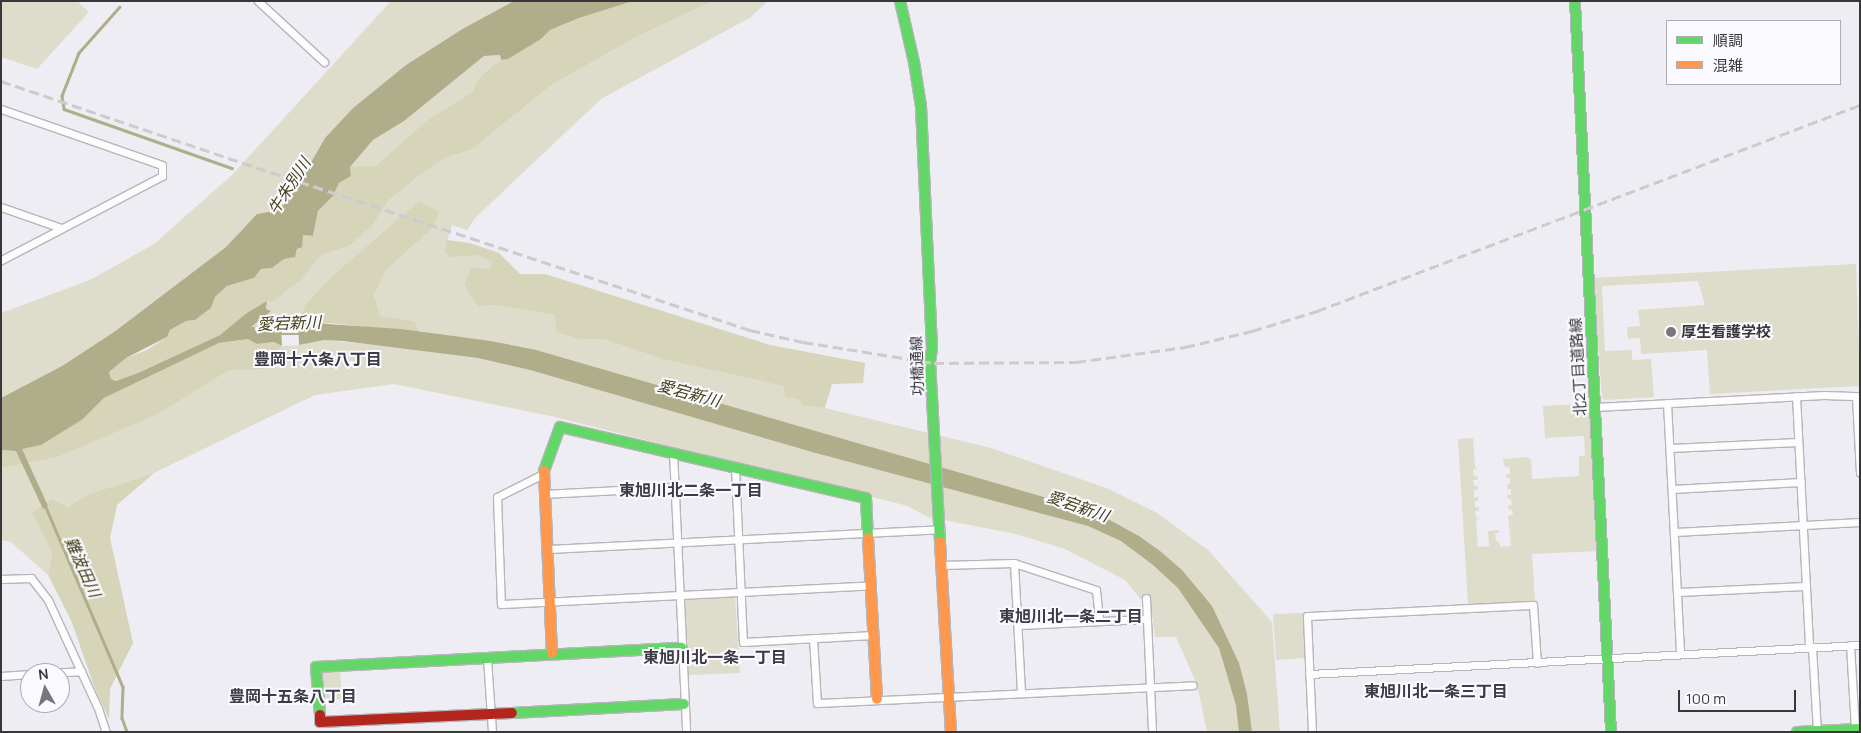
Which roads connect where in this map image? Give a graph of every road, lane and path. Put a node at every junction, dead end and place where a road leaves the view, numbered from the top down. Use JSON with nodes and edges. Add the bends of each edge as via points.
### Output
{"nodes":[{"id":1,"x":258,"y":1,"type":"edge"},
{"id":2,"x":900,"y":1,"type":"edge"},
{"id":3,"x":1575,"y":1,"type":"edge"},
{"id":4,"x":324,"y":62,"type":"dead end"},
{"id":5,"x":1,"y":109,"type":"edge"},
{"id":6,"x":1,"y":207,"type":"edge"},
{"id":7,"x":60,"y":228,"type":"junction"},
{"id":8,"x":1,"y":260,"type":"edge"},
{"id":9,"x":1796,"y":396,"type":"junction"},
{"id":10,"x":1858,"y":396,"type":"edge"},
{"id":11,"x":1667,"y":404,"type":"junction"},
{"id":12,"x":1595,"y":407,"type":"junction"},
{"id":13,"x":1798,"y":442,"type":"junction"},
{"id":14,"x":1670,"y":448,"type":"junction"},
{"id":15,"x":673,"y":452,"type":"junction"},
{"id":16,"x":734,"y":466,"type":"junction"},
{"id":17,"x":543,"y":474,"type":"junction"},
{"id":18,"x":1860,"y":474,"type":"edge"},
{"id":19,"x":1801,"y":482,"type":"junction"},
{"id":20,"x":675,"y":487,"type":"junction"},
{"id":21,"x":1672,"y":489,"type":"junction"},
{"id":22,"x":544,"y":494,"type":"junction"},
{"id":23,"x":1860,"y":522,"type":"edge"},
{"id":24,"x":1803,"y":525,"type":"junction"},
{"id":25,"x":940,"y":529,"type":"junction"},
{"id":26,"x":868,"y":532,"type":"junction"},
{"id":27,"x":1675,"y":532,"type":"junction"},
{"id":28,"x":738,"y":539,"type":"junction"},
{"id":29,"x":677,"y":543,"type":"junction"},
{"id":30,"x":547,"y":550,"type":"junction"},
{"id":31,"x":1014,"y":563,"type":"junction"},
{"id":32,"x":942,"y":565,"type":"junction"},
{"id":33,"x":1,"y":579,"type":"edge"},
{"id":34,"x":870,"y":585,"type":"junction"},
{"id":35,"x":1806,"y":586,"type":"junction"},
{"id":36,"x":740,"y":592,"type":"junction"},
{"id":37,"x":1677,"y":592,"type":"junction"},
{"id":38,"x":679,"y":594,"type":"junction"},
{"id":39,"x":1146,"y":598,"type":"dead end"},
{"id":40,"x":549,"y":602,"type":"junction"},
{"id":41,"x":1146,"y":619,"type":"junction"},
{"id":42,"x":1099,"y":621,"type":"junction"},
{"id":43,"x":1019,"y":625,"type":"junction"},
{"id":44,"x":873,"y":635,"type":"junction"},
{"id":45,"x":813,"y":638,"type":"junction"},
{"id":46,"x":1850,"y":645,"type":"junction"},
{"id":47,"x":1860,"y":645,"type":"edge"},
{"id":48,"x":1810,"y":647,"type":"junction"},
{"id":49,"x":682,"y":648,"type":"junction"},
{"id":50,"x":552,"y":653,"type":"junction"},
{"id":51,"x":1680,"y":654,"type":"junction"},
{"id":52,"x":487,"y":658,"type":"junction"},
{"id":53,"x":1608,"y":658,"type":"junction"},
{"id":54,"x":1537,"y":663,"type":"junction"},
{"id":55,"x":81,"y":671,"type":"junction"},
{"id":56,"x":70,"y":672,"type":"edge"},
{"id":57,"x":1309,"y":674,"type":"junction"},
{"id":58,"x":20,"y":675,"type":"edge"},
{"id":59,"x":1,"y":676,"type":"edge"},
{"id":60,"x":1193,"y":685,"type":"dead end"},
{"id":61,"x":1150,"y":687,"type":"junction"},
{"id":62,"x":1021,"y":693,"type":"junction"},
{"id":63,"x":949,"y":697,"type":"junction"},
{"id":64,"x":877,"y":699,"type":"junction"},
{"id":65,"x":684,"y":704,"type":"junction"},
{"id":66,"x":491,"y":714,"type":"junction"},
{"id":67,"x":1857,"y":729,"type":"edge"},
{"id":68,"x":1815,"y":731,"type":"edge"},
{"id":69,"x":106,"y":732,"type":"edge"},
{"id":70,"x":492,"y":732,"type":"edge"},
{"id":71,"x":686,"y":732,"type":"edge"},
{"id":72,"x":951,"y":732,"type":"edge"},
{"id":73,"x":1152,"y":732,"type":"edge"},
{"id":74,"x":1312,"y":732,"type":"edge"},
{"id":75,"x":1611,"y":732,"type":"edge"},
{"id":76,"x":1797,"y":732,"type":"edge"}],
"edges":[{"from":1,"to":4,"type":"street"},
{"from":2,"to":25,"type":"street","name":"功橋通線","via":[[921,106]]},
{"from":3,"to":12,"type":"street","name":"北2丁目道路線"},
{"from":5,"to":7,"type":"street","via":[[162,165],[162,176]]},
{"from":6,"to":7,"type":"street"},
{"from":7,"to":8,"type":"street"},
{"from":9,"to":10,"type":"street"},
{"from":9,"to":11,"type":"street"},
{"from":9,"to":13,"type":"street"},
{"from":10,"to":18,"type":"street"},
{"from":11,"to":12,"type":"street"},
{"from":11,"to":14,"type":"street"},
{"from":12,"to":53,"type":"street","name":"北2丁目道路線"},
{"from":13,"to":14,"type":"street"},
{"from":13,"to":19,"type":"street"},
{"from":14,"to":21,"type":"street"},
{"from":15,"to":16,"type":"street"},
{"from":15,"to":17,"type":"street","via":[[560,427]]},
{"from":15,"to":20,"type":"street"},
{"from":16,"to":26,"type":"street","via":[[866,498]]},
{"from":16,"to":28,"type":"street"},
{"from":17,"to":22,"type":"street"},
{"from":17,"to":40,"type":"street","via":[[496,497],[501,604]]},
{"from":19,"to":21,"type":"street"},
{"from":19,"to":24,"type":"street"},
{"from":20,"to":22,"type":"street"},
{"from":20,"to":29,"type":"street"},
{"from":21,"to":27,"type":"street"},
{"from":22,"to":30,"type":"street"},
{"from":23,"to":24,"type":"street"},
{"from":24,"to":27,"type":"street"},
{"from":24,"to":35,"type":"street"},
{"from":25,"to":26,"type":"street"},
{"from":25,"to":32,"type":"street","name":"功橋通線"},
{"from":26,"to":28,"type":"street"},
{"from":26,"to":34,"type":"street"},
{"from":27,"to":37,"type":"street"},
{"from":28,"to":29,"type":"street"},
{"from":28,"to":36,"type":"street"},
{"from":29,"to":30,"type":"street"},
{"from":29,"to":38,"type":"street"},
{"from":30,"to":40,"type":"street"},
{"from":31,"to":32,"type":"street"},
{"from":31,"to":42,"type":"street","via":[[1096,590]]},
{"from":31,"to":43,"type":"street"},
{"from":32,"to":63,"type":"street","name":"功橋通線"},
{"from":33,"to":55,"type":"street","via":[[31,578],[39,587]]},
{"from":34,"to":36,"type":"street"},
{"from":34,"to":44,"type":"street"},
{"from":35,"to":37,"type":"street"},
{"from":35,"to":48,"type":"street"},
{"from":36,"to":38,"type":"street"},
{"from":36,"to":45,"type":"street","via":[[743,642]]},
{"from":37,"to":51,"type":"street"},
{"from":38,"to":40,"type":"street"},
{"from":38,"to":49,"type":"street"},
{"from":39,"to":41,"type":"street"},
{"from":40,"to":50,"type":"street"},
{"from":41,"to":42,"type":"street"},
{"from":41,"to":61,"type":"street"},
{"from":42,"to":43,"type":"street"},
{"from":43,"to":62,"type":"street"},
{"from":44,"to":45,"type":"street"},
{"from":44,"to":64,"type":"street"},
{"from":45,"to":64,"type":"street","via":[[817,702]]},
{"from":46,"to":47,"type":"street"},
{"from":46,"to":48,"type":"street"},
{"from":46,"to":67,"type":"street"},
{"from":48,"to":51,"type":"street"},
{"from":48,"to":68,"type":"street"},
{"from":49,"to":50,"type":"street"},
{"from":49,"to":65,"type":"street"},
{"from":50,"to":52,"type":"street"},
{"from":51,"to":53,"type":"street"},
{"from":52,"to":66,"type":"street"},
{"from":52,"to":66,"type":"street","via":[[316,667],[320,722]]},
{"from":53,"to":54,"type":"street"},
{"from":53,"to":75,"type":"street","name":"北2丁目道路線"},
{"from":54,"to":57,"type":"street"},
{"from":54,"to":57,"type":"street","via":[[1533,605],[1307,616]]},
{"from":55,"to":56,"type":"street"},
{"from":55,"to":69,"type":"street"},
{"from":57,"to":74,"type":"street"},
{"from":58,"to":59,"type":"street"},
{"from":60,"to":61,"type":"street"},
{"from":61,"to":62,"type":"street"},
{"from":61,"to":73,"type":"street"},
{"from":62,"to":63,"type":"street"},
{"from":63,"to":64,"type":"street"},
{"from":63,"to":72,"type":"street","name":"功橋通線"},
{"from":65,"to":66,"type":"street"},
{"from":65,"to":71,"type":"street"},
{"from":66,"to":70,"type":"street"},
{"from":67,"to":68,"type":"street"},
{"from":68,"to":76,"type":"street"}]}
